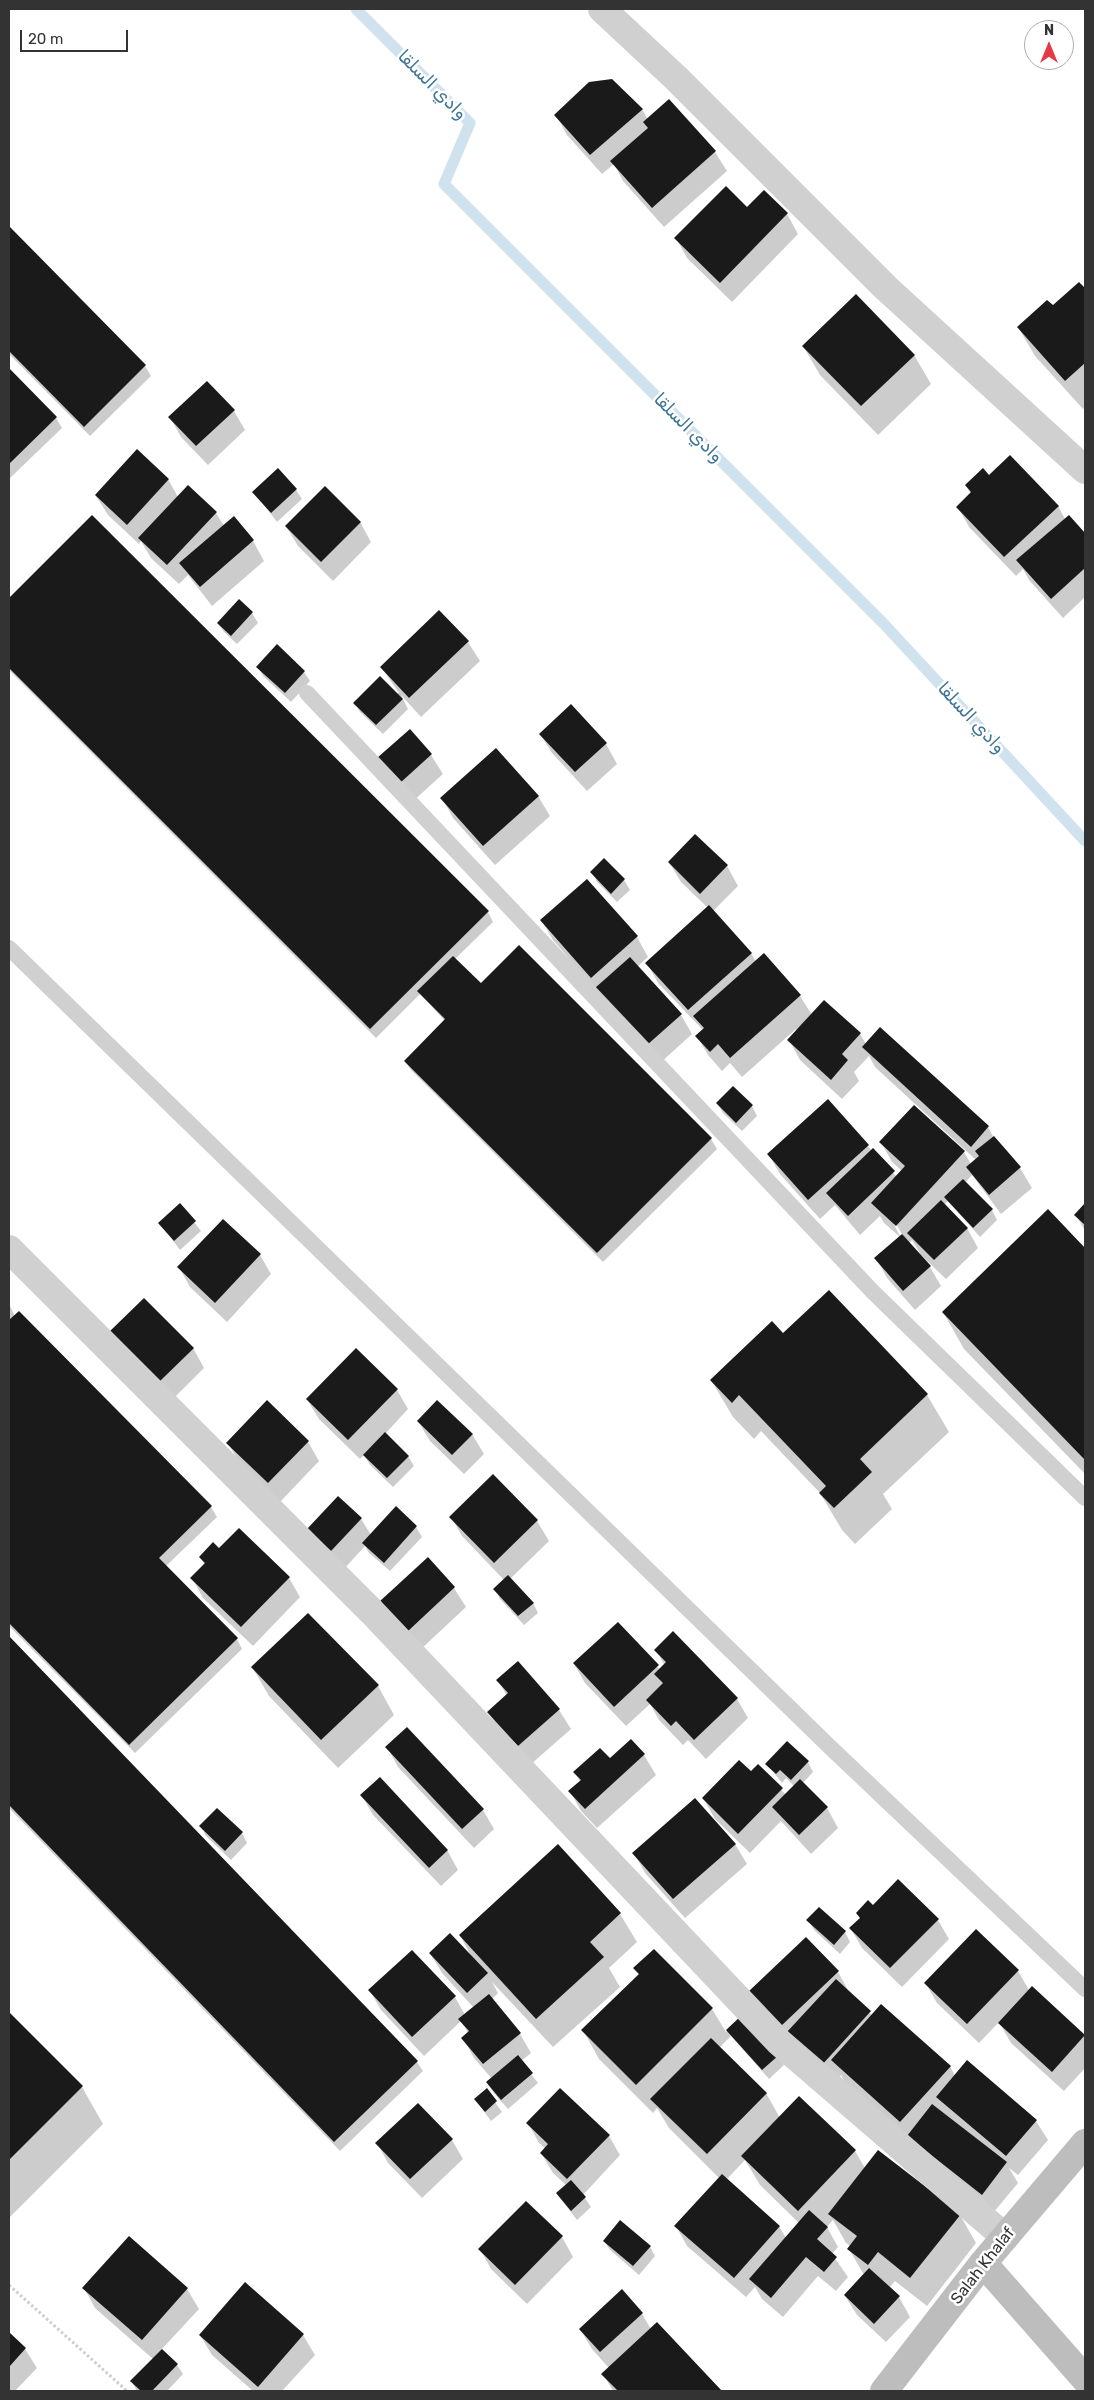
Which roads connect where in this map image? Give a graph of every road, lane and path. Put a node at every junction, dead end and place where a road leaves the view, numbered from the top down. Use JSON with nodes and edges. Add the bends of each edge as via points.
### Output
{"nodes":[{"id":1,"x":602,"y":9,"type":"edge"},
{"id":2,"x":1085,"y":470,"type":"edge"},
{"id":3,"x":307,"y":693,"type":"dead end"},
{"id":4,"x":9,"y":948,"type":"edge"},
{"id":5,"x":9,"y":1249,"type":"edge"},
{"id":6,"x":1085,"y":1498,"type":"edge"},
{"id":7,"x":1085,"y":1989,"type":"edge"},
{"id":8,"x":1085,"y":2143,"type":"edge"},
{"id":9,"x":1005,"y":2237,"type":"junction"},
{"id":10,"x":983,"y":2263,"type":"junction"},
{"id":11,"x":9,"y":2285,"type":"edge"},
{"id":12,"x":1085,"y":2379,"type":"edge"},
{"id":13,"x":127,"y":2391,"type":"edge"},
{"id":14,"x":884,"y":2391,"type":"edge"}],
"edges":[{"from":1,"to":2,"type":"street","via":[[683,84],[885,286]]},
{"from":3,"to":6,"type":"lane","via":[[872,1292]]},
{"from":4,"to":7,"type":"lane","via":[[824,1741]]},
{"from":5,"to":9,"type":"street","via":[[372,1612],[779,2042]]},
{"from":8,"to":9,"type":"street","name":"Salah Khalaf"},
{"from":9,"to":10,"type":"street","name":"Salah Khalaf"},
{"from":10,"to":12,"type":"street"},
{"from":10,"to":14,"type":"street","name":"Salah Khalaf"},
{"from":11,"to":13,"type":"path"}]}
